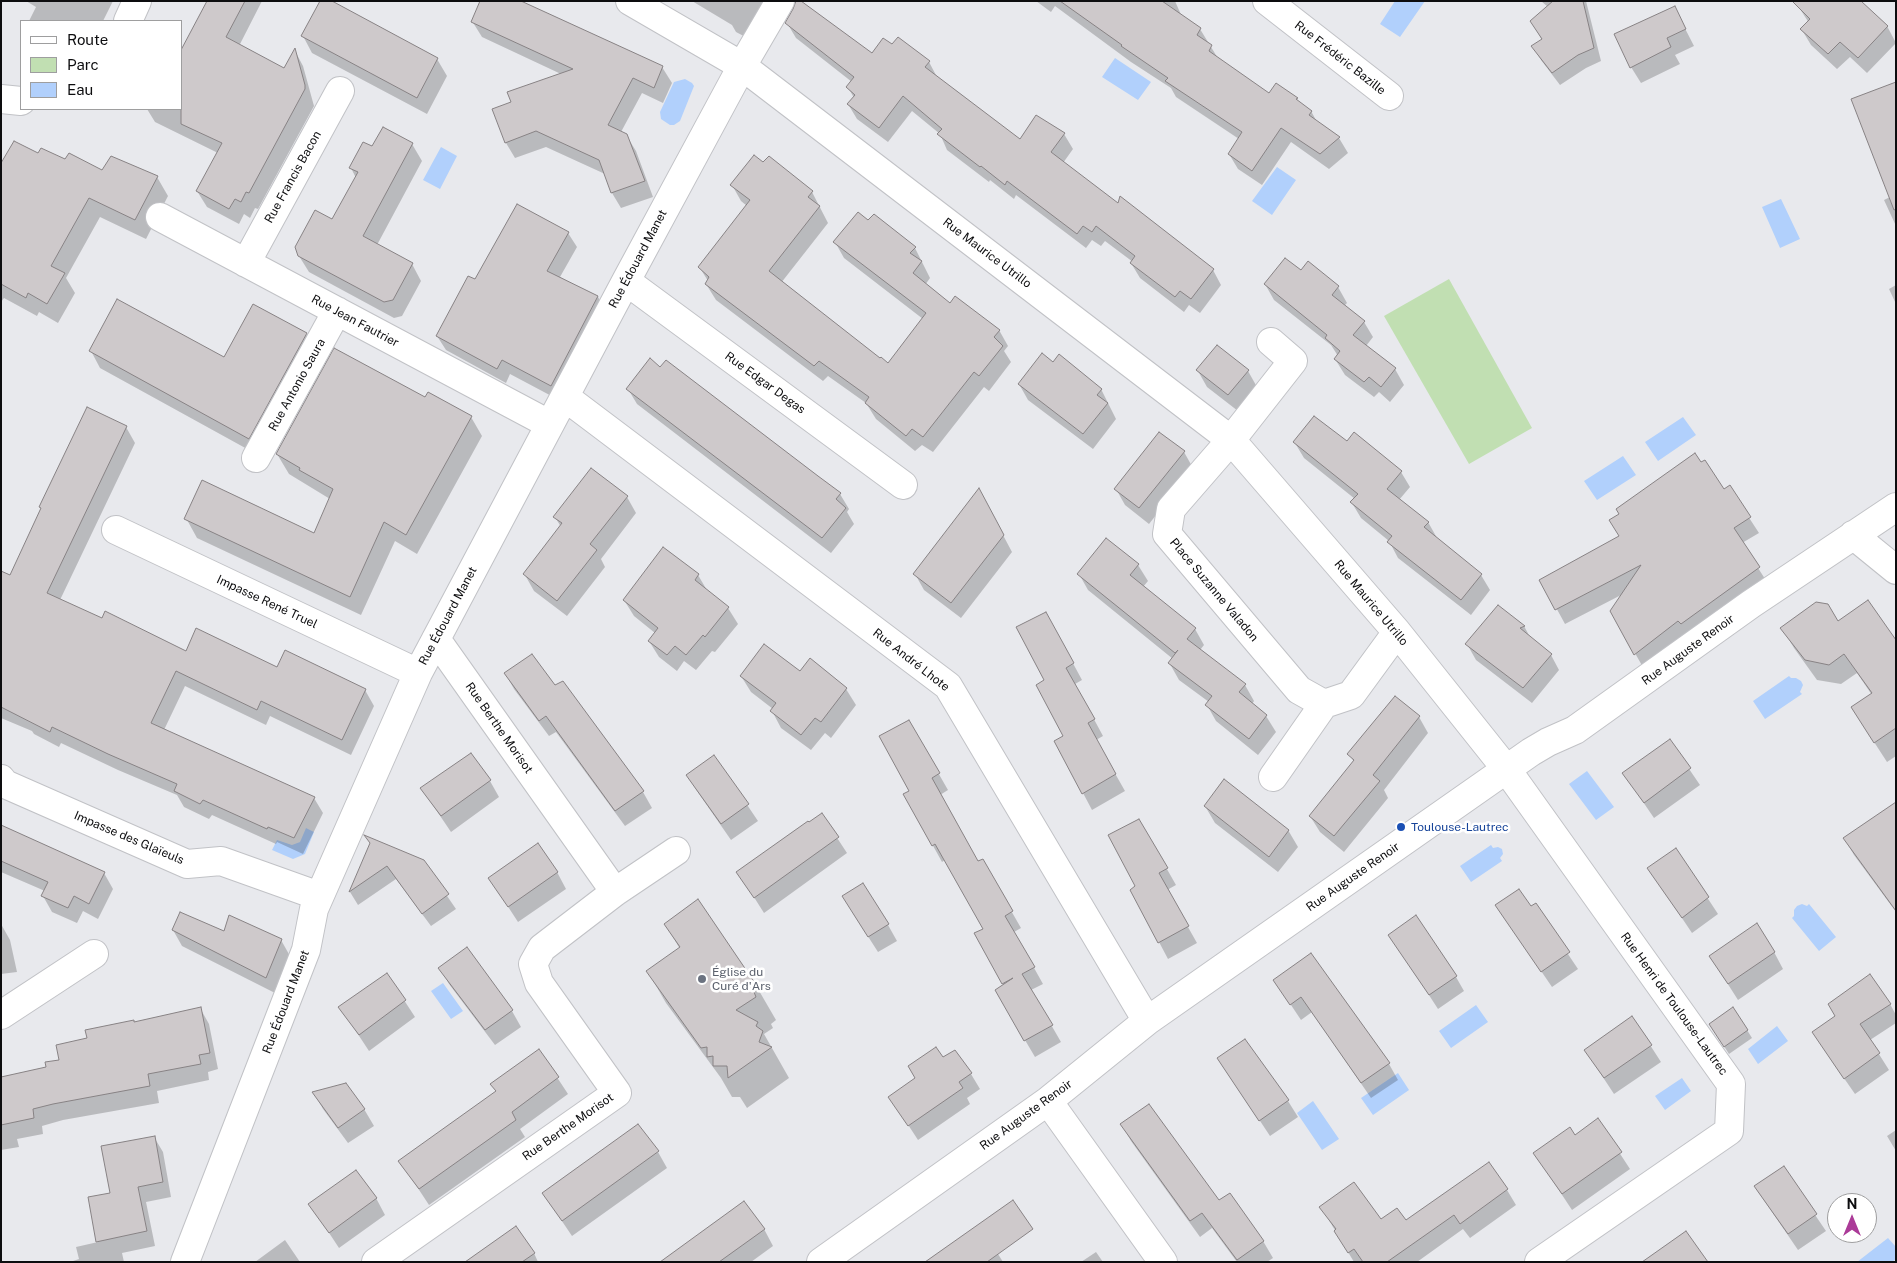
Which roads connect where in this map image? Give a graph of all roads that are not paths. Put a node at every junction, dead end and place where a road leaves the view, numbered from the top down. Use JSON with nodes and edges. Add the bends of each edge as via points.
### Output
{"nodes":[{"id":1,"x":137,"y":1,"type":"edge"},
{"id":2,"x":630,"y":1,"type":"edge"},
{"id":3,"x":780,"y":1,"type":"edge"},
{"id":4,"x":1267,"y":1,"type":"edge"},
{"id":5,"x":128,"y":20,"type":"edge"},
{"id":6,"x":742,"y":66,"type":"junction"},
{"id":7,"x":340,"y":91,"type":"dead end"},
{"id":8,"x":1389,"y":96,"type":"dead end"},
{"id":9,"x":1,"y":99,"type":"edge"},
{"id":10,"x":20,"y":101,"type":"edge"},
{"id":11,"x":160,"y":217,"type":"dead end"},
{"id":12,"x":246,"y":263,"type":"junction"},
{"id":13,"x":626,"y":281,"type":"junction"},
{"id":14,"x":337,"y":312,"type":"junction"},
{"id":15,"x":1271,"y":342,"type":"dead end"},
{"id":16,"x":565,"y":397,"type":"junction"},
{"id":17,"x":549,"y":424,"type":"junction"},
{"id":18,"x":1231,"y":440,"type":"junction"},
{"id":19,"x":256,"y":458,"type":"dead end"},
{"id":20,"x":903,"y":485,"type":"dead end"},
{"id":21,"x":1896,"y":507,"type":"edge"},
{"id":22,"x":116,"y":530,"type":"dead end"},
{"id":23,"x":1853,"y":535,"type":"junction"},
{"id":24,"x":1896,"y":570,"type":"edge"},
{"id":25,"x":1397,"y":632,"type":"junction"},
{"id":26,"x":436,"y":639,"type":"junction"},
{"id":27,"x":418,"y":673,"type":"junction"},
{"id":28,"x":1324,"y":704,"type":"junction"},
{"id":29,"x":1507,"y":770,"type":"junction"},
{"id":30,"x":1273,"y":777,"type":"dead end"},
{"id":31,"x":1,"y":779,"type":"edge"},
{"id":32,"x":676,"y":851,"type":"dead end"},
{"id":33,"x":615,"y":892,"type":"junction"},
{"id":34,"x":319,"y":896,"type":"junction"},
{"id":35,"x":94,"y":954,"type":"dead end"},
{"id":36,"x":1,"y":1015,"type":"edge"},
{"id":37,"x":1146,"y":1021,"type":"junction"},
{"id":38,"x":1048,"y":1102,"type":"junction"},
{"id":39,"x":185,"y":1262,"type":"edge"},
{"id":40,"x":376,"y":1262,"type":"edge"},
{"id":41,"x":821,"y":1262,"type":"edge"},
{"id":42,"x":1163,"y":1262,"type":"edge"},
{"id":43,"x":1539,"y":1262,"type":"edge"}],
"edges":[{"from":1,"to":5,"type":"street"},
{"from":2,"to":6,"type":"street","name":"Rue Maurice Utrillo"},
{"from":3,"to":6,"type":"street","name":"Rue Édouard Manet"},
{"from":4,"to":8,"type":"street","name":"Rue Frédéric Bazille"},
{"from":6,"to":13,"type":"street","name":"Rue Édouard Manet"},
{"from":6,"to":18,"type":"street","name":"Rue Maurice Utrillo"},
{"from":7,"to":12,"type":"street","name":"Rue Francis Bacon"},
{"from":9,"to":10,"type":"street"},
{"from":11,"to":12,"type":"street","name":"Rue Jean Fautrier"},
{"from":12,"to":14,"type":"street","name":"Rue Jean Fautrier"},
{"from":13,"to":16,"type":"street","name":"Rue Édouard Manet"},
{"from":13,"to":20,"type":"street","name":"Rue Edgar Degas"},
{"from":14,"to":17,"type":"street","name":"Rue Jean Fautrier"},
{"from":14,"to":19,"type":"street","name":"Rue Antonio Saura"},
{"from":15,"to":18,"type":"street","via":[[1294,361]]},
{"from":16,"to":17,"type":"street","name":"Rue Édouard Manet"},
{"from":16,"to":37,"type":"street","name":"Rue André Lhote","via":[[948,686]]},
{"from":17,"to":26,"type":"street","name":"Rue Édouard Manet"},
{"from":18,"to":25,"type":"street","name":"Rue Maurice Utrillo"},
{"from":18,"to":28,"type":"street","name":"Place Suzanne Valadon","via":[[1171,509],[1167,534],[1299,690]]},
{"from":21,"to":23,"type":"street","name":"Rue Auguste Renoir"},
{"from":22,"to":27,"type":"street","name":"Impasse René Truel"},
{"from":23,"to":24,"type":"street"},
{"from":23,"to":29,"type":"street","name":"Rue Auguste Renoir","via":[[1751,604],[1604,711],[1575,730],[1548,742]]},
{"from":25,"to":28,"type":"street","via":[[1351,694]]},
{"from":25,"to":29,"type":"street","name":"Rue Maurice Utrillo"},
{"from":26,"to":27,"type":"street","name":"Rue Édouard Manet"},
{"from":26,"to":33,"type":"street","name":"Rue Berthe Morisot"},
{"from":27,"to":34,"type":"street","name":"Rue Édouard Manet"},
{"from":28,"to":30,"type":"street"},
{"from":29,"to":37,"type":"street","name":"Rue Auguste Renoir"},
{"from":29,"to":43,"type":"street","name":"Rue Henri de Toulouse-Lautrec","via":[[1731,1084],[1729,1131]]},
{"from":31,"to":34,"type":"street","name":"Impasse des Glaïeuls","via":[[5,784],[187,864],[221,861]]},
{"from":32,"to":33,"type":"street","name":"Rue Berthe Morisot"},
{"from":33,"to":40,"type":"street","name":"Rue Berthe Morisot","via":[[542,948],[533,964],[539,983],[616,1093]]},
{"from":34,"to":39,"type":"street","name":"Rue Édouard Manet","via":[[306,950]]},
{"from":35,"to":36,"type":"street"},
{"from":37,"to":38,"type":"street","name":"Rue Auguste Renoir"},
{"from":38,"to":41,"type":"street","name":"Rue Auguste Renoir"},
{"from":38,"to":42,"type":"street"}]}
